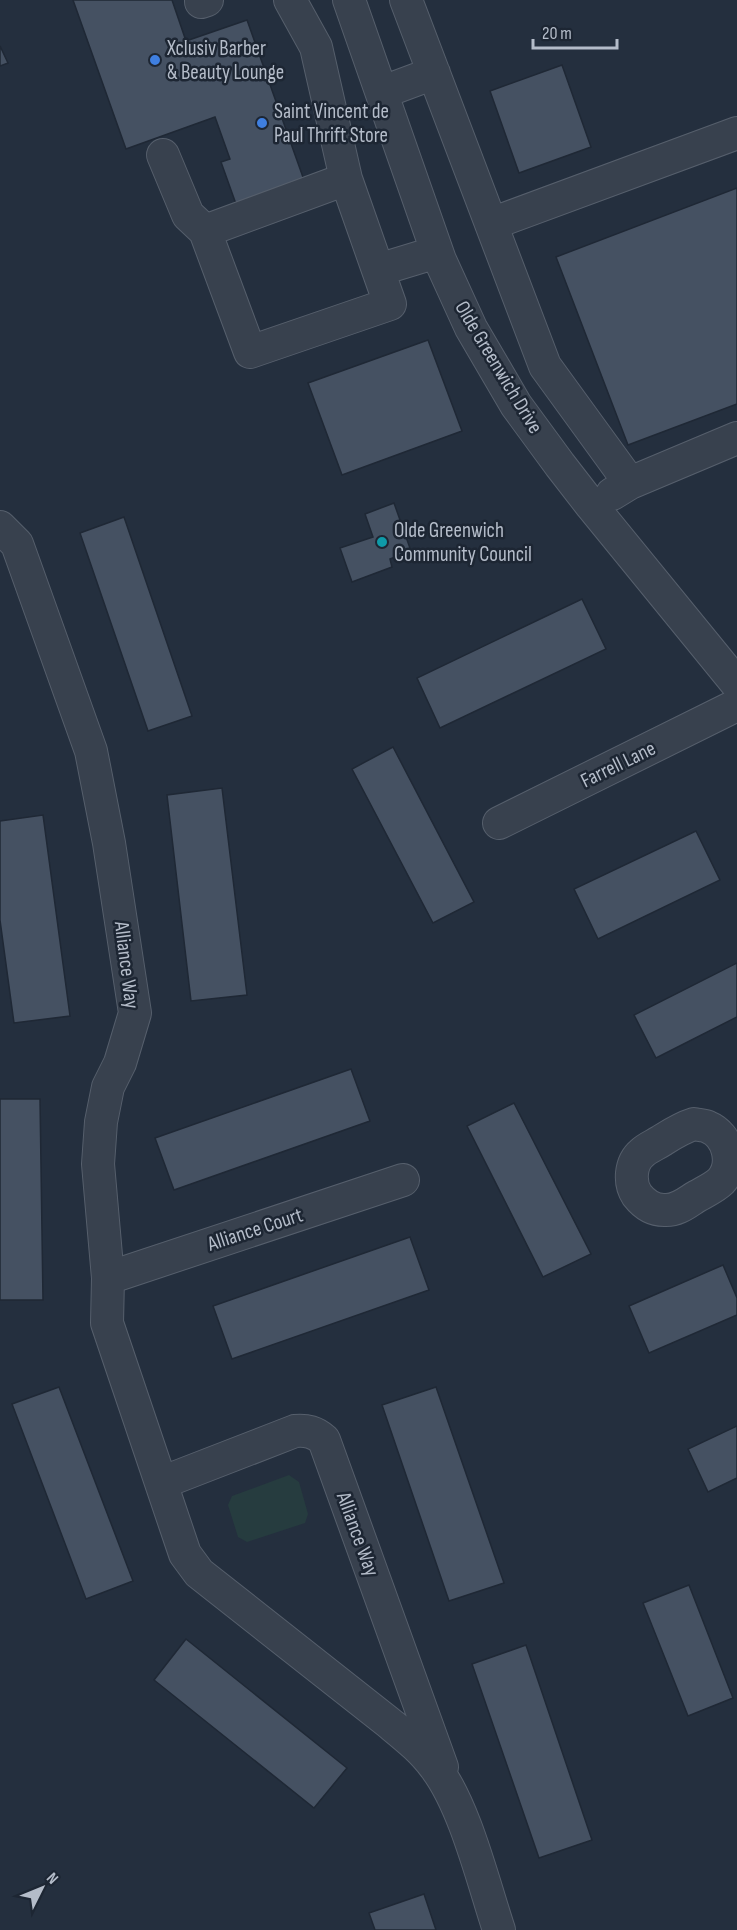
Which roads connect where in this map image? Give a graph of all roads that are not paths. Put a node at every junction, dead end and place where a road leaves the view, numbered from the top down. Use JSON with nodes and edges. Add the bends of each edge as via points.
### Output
{"nodes":[{"id":1,"x":201,"y":0,"type":"edge"},
{"id":2,"x":207,"y":0,"type":"edge"},
{"id":3,"x":290,"y":0,"type":"edge"},
{"id":4,"x":349,"y":0,"type":"edge"},
{"id":5,"x":406,"y":0,"type":"edge"},
{"id":6,"x":360,"y":32,"type":"junction"},
{"id":7,"x":316,"y":47,"type":"junction"},
{"id":8,"x":434,"y":73,"type":"junction"},
{"id":9,"x":383,"y":92,"type":"junction"},
{"id":10,"x":737,"y":133,"type":"edge"},
{"id":11,"x":163,"y":155,"type":"dead end"},
{"id":12,"x":346,"y":178,"type":"junction"},
{"id":13,"x":491,"y":224,"type":"junction"},
{"id":14,"x":205,"y":231,"type":"junction"},
{"id":15,"x":437,"y":252,"type":"junction"},
{"id":16,"x":378,"y":270,"type":"junction"},
{"id":17,"x":545,"y":366,"type":"junction"},
{"id":18,"x":506,"y":388,"type":"junction"},
{"id":19,"x":737,"y":438,"type":"edge"},
{"id":20,"x":630,"y":483,"type":"junction"},
{"id":21,"x":591,"y":505,"type":"junction"},
{"id":22,"x":0,"y":527,"type":"edge"},
{"id":23,"x":737,"y":684,"type":"edge"},
{"id":24,"x":737,"y":705,"type":"edge"},
{"id":25,"x":500,"y":823,"type":"dead end"},
{"id":26,"x":403,"y":1180,"type":"dead end"},
{"id":27,"x":108,"y":1278,"type":"junction"},
{"id":28,"x":161,"y":1483,"type":"junction"},
{"id":29,"x":452,"y":1795,"type":"junction"},
{"id":30,"x":499,"y":1930,"type":"edge"}],
"edges":[{"from":1,"to":2,"type":"street"},
{"from":3,"to":7,"type":"street"},
{"from":4,"to":6,"type":"street","name":"Olde Greenwich Drive"},
{"from":5,"to":8,"type":"street"},
{"from":6,"to":7,"type":"street"},
{"from":6,"to":9,"type":"street","name":"Olde Greenwich Drive"},
{"from":7,"to":12,"type":"street"},
{"from":8,"to":9,"type":"street"},
{"from":8,"to":13,"type":"street"},
{"from":9,"to":15,"type":"street","name":"Olde Greenwich Drive"},
{"from":10,"to":13,"type":"street"},
{"from":11,"to":14,"type":"street","via":[[188,215]]},
{"from":12,"to":14,"type":"street"},
{"from":12,"to":16,"type":"street"},
{"from":13,"to":17,"type":"street"},
{"from":14,"to":16,"type":"street","via":[[250,352],[390,304]]},
{"from":15,"to":16,"type":"street"},
{"from":15,"to":18,"type":"street","name":"Olde Greenwich Drive","via":[[471,328]]},
{"from":17,"to":18,"type":"street"},
{"from":17,"to":20,"type":"street"},
{"from":18,"to":21,"type":"street","name":"Olde Greenwich Drive"},
{"from":19,"to":20,"type":"street"},
{"from":20,"to":21,"type":"street"},
{"from":21,"to":23,"type":"street","name":"Olde Greenwich Drive"},
{"from":22,"to":27,"type":"street","name":"Alliance Way","via":[[17,544],[91,751],[135,1013],[120,1063],[108,1086],[101,1122],[98,1164]]},
{"from":24,"to":25,"type":"street","name":"Farrell Lane"},
{"from":26,"to":27,"type":"street","name":"Alliance Court"},
{"from":27,"to":28,"type":"street","name":"Alliance Way","via":[[107,1323]]},
{"from":28,"to":29,"type":"street","name":"Alliance Way","via":[[185,1554],[199,1573],[418,1747]]},
{"from":28,"to":29,"type":"street","name":"Alliance Way","via":[[295,1431],[307,1430],[324,1440]]},
{"from":29,"to":30,"type":"street","name":"Alliance Way"}]}
